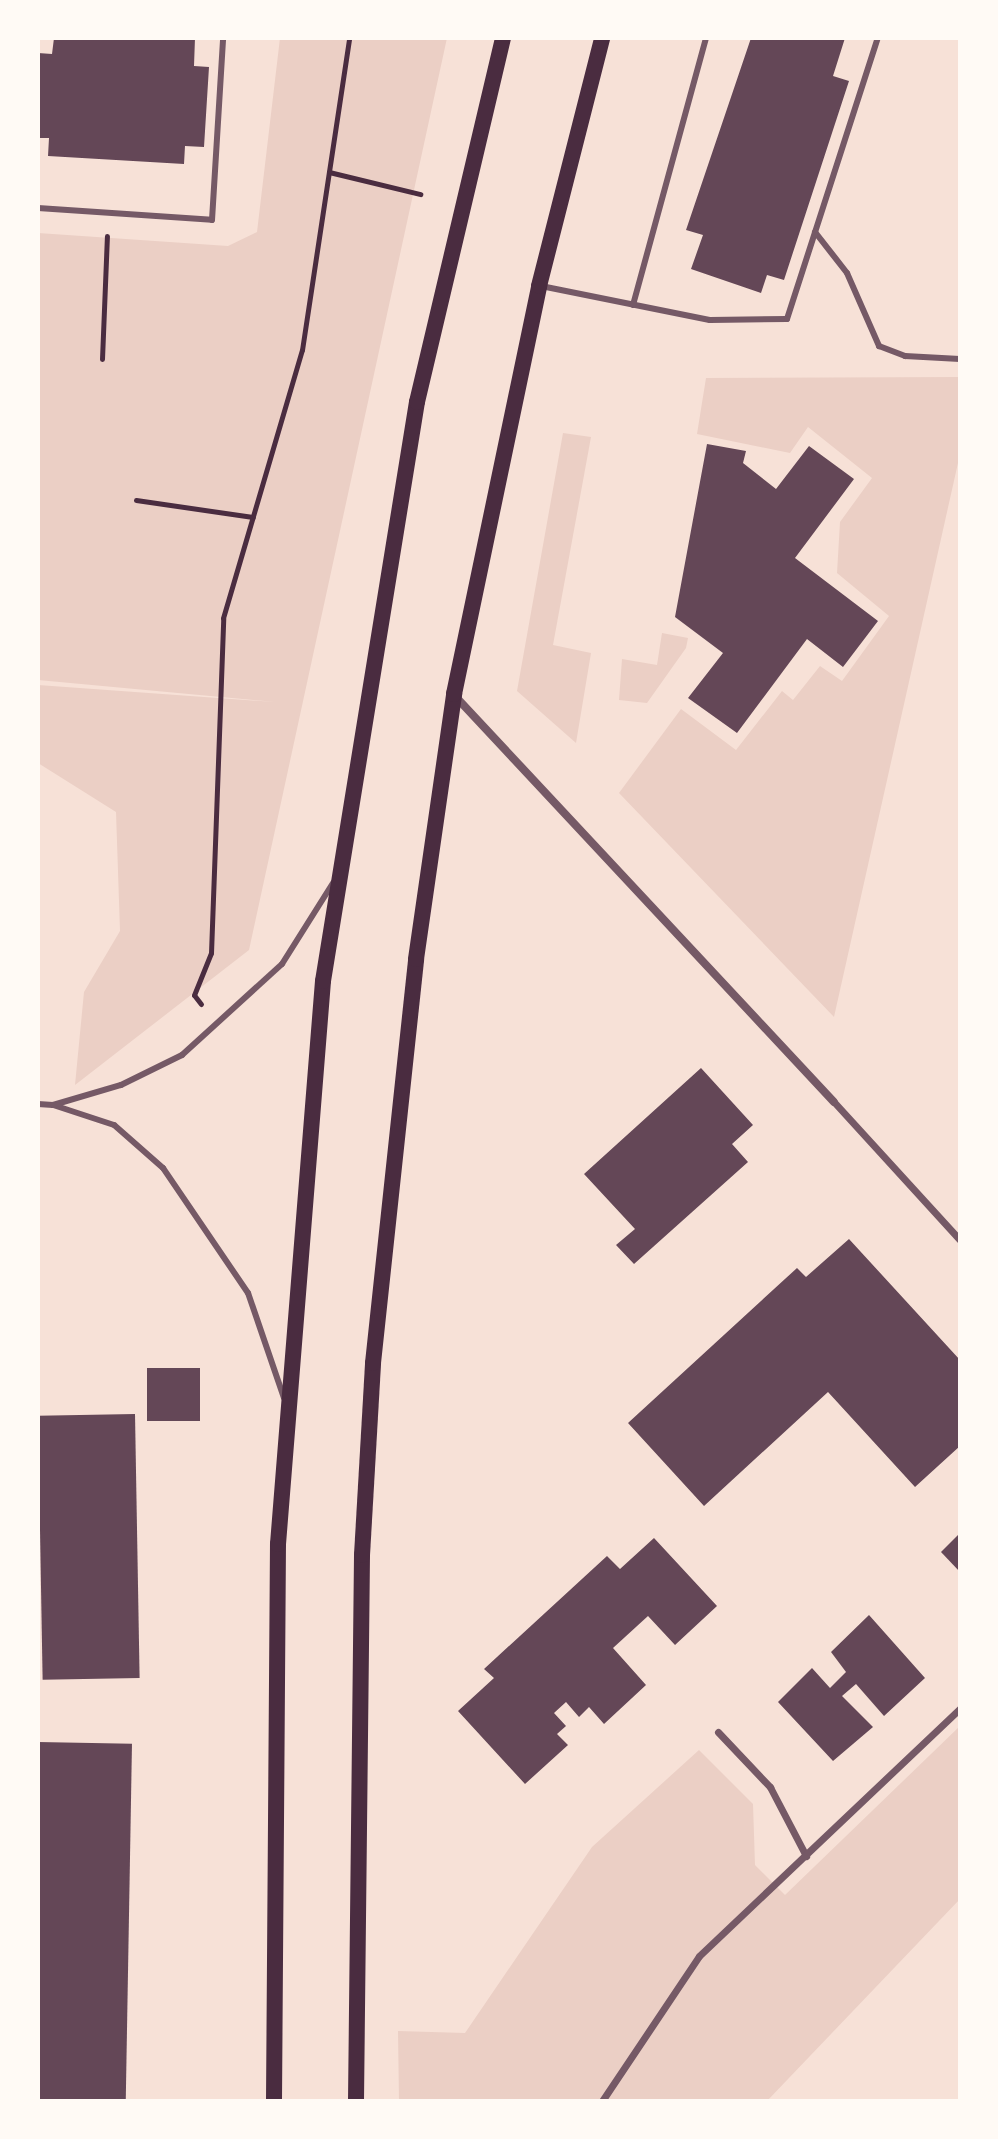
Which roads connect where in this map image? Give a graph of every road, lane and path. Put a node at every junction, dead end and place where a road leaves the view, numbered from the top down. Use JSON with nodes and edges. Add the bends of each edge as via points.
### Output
{"nodes":[{"id":1,"x":223,"y":38,"type":"edge"},
{"id":2,"x":349,"y":38,"type":"edge"},
{"id":3,"x":503,"y":38,"type":"edge"},
{"id":4,"x":602,"y":38,"type":"edge"},
{"id":5,"x":706,"y":38,"type":"edge"},
{"id":6,"x":878,"y":38,"type":"edge"},
{"id":7,"x":329,"y":172,"type":"junction"},
{"id":8,"x":420,"y":194,"type":"dead end"},
{"id":9,"x":38,"y":208,"type":"edge"},
{"id":10,"x":108,"y":213,"type":"junction"},
{"id":11,"x":815,"y":232,"type":"junction"},
{"id":12,"x":539,"y":286,"type":"junction"},
{"id":13,"x":633,"y":305,"type":"junction"},
{"id":14,"x":102,"y":359,"type":"dead end"},
{"id":15,"x":960,"y":359,"type":"edge"},
{"id":16,"x":136,"y":500,"type":"dead end"},
{"id":17,"x":253,"y":517,"type":"junction"},
{"id":18,"x":454,"y":694,"type":"junction"},
{"id":19,"x":339,"y":873,"type":"junction"},
{"id":20,"x":216,"y":1024,"type":"junction"},
{"id":21,"x":834,"y":1102,"type":"joint"},
{"id":22,"x":38,"y":1104,"type":"edge"},
{"id":23,"x":53,"y":1105,"type":"junction"},
{"id":24,"x":960,"y":1240,"type":"edge"},
{"id":25,"x":286,"y":1405,"type":"junction"},
{"id":26,"x":960,"y":1708,"type":"edge"},
{"id":27,"x":718,"y":1732,"type":"dead end"},
{"id":28,"x":806,"y":1856,"type":"junction"},
{"id":29,"x":274,"y":2101,"type":"edge"},
{"id":30,"x":356,"y":2101,"type":"edge"},
{"id":31,"x":602,"y":2101,"type":"edge"}],
"edges":[{"from":1,"to":10,"type":"lane","via":[[212,220]]},
{"from":2,"to":7,"type":"path"},
{"from":3,"to":19,"type":"main road","via":[[428,345]]},
{"from":4,"to":12,"type":"main road"},
{"from":5,"to":13,"type":"lane"},
{"from":6,"to":11,"type":"lane"},
{"from":7,"to":8,"type":"path"},
{"from":7,"to":17,"type":"path","via":[[302,350]]},
{"from":9,"to":10,"type":"lane"},
{"from":10,"to":14,"type":"path"},
{"from":11,"to":13,"type":"lane","via":[[787,319],[710,320]]},
{"from":11,"to":15,"type":"lane","via":[[847,273],[879,346],[905,356]]},
{"from":12,"to":13,"type":"lane"},
{"from":12,"to":18,"type":"main road"},
{"from":16,"to":17,"type":"path"},
{"from":17,"to":20,"type":"path","via":[[223,618],[211,953],[194,995]]},
{"from":18,"to":21,"type":"street"},
{"from":18,"to":30,"type":"main road","via":[[417,943],[373,1363],[362,1555]]},
{"from":19,"to":20,"type":"lane","via":[[282,964]]},
{"from":19,"to":25,"type":"main road","via":[[321,996]]},
{"from":20,"to":23,"type":"lane","via":[[182,1055],[121,1085]]},
{"from":21,"to":24,"type":"street"},
{"from":22,"to":23,"type":"lane"},
{"from":23,"to":25,"type":"lane","via":[[114,1125],[163,1168],[248,1293]]},
{"from":25,"to":29,"type":"main road","via":[[278,1544]]},
{"from":26,"to":28,"type":"street"},
{"from":27,"to":28,"type":"street","via":[[770,1787]]},
{"from":28,"to":31,"type":"street","via":[[699,1956]]}]}
